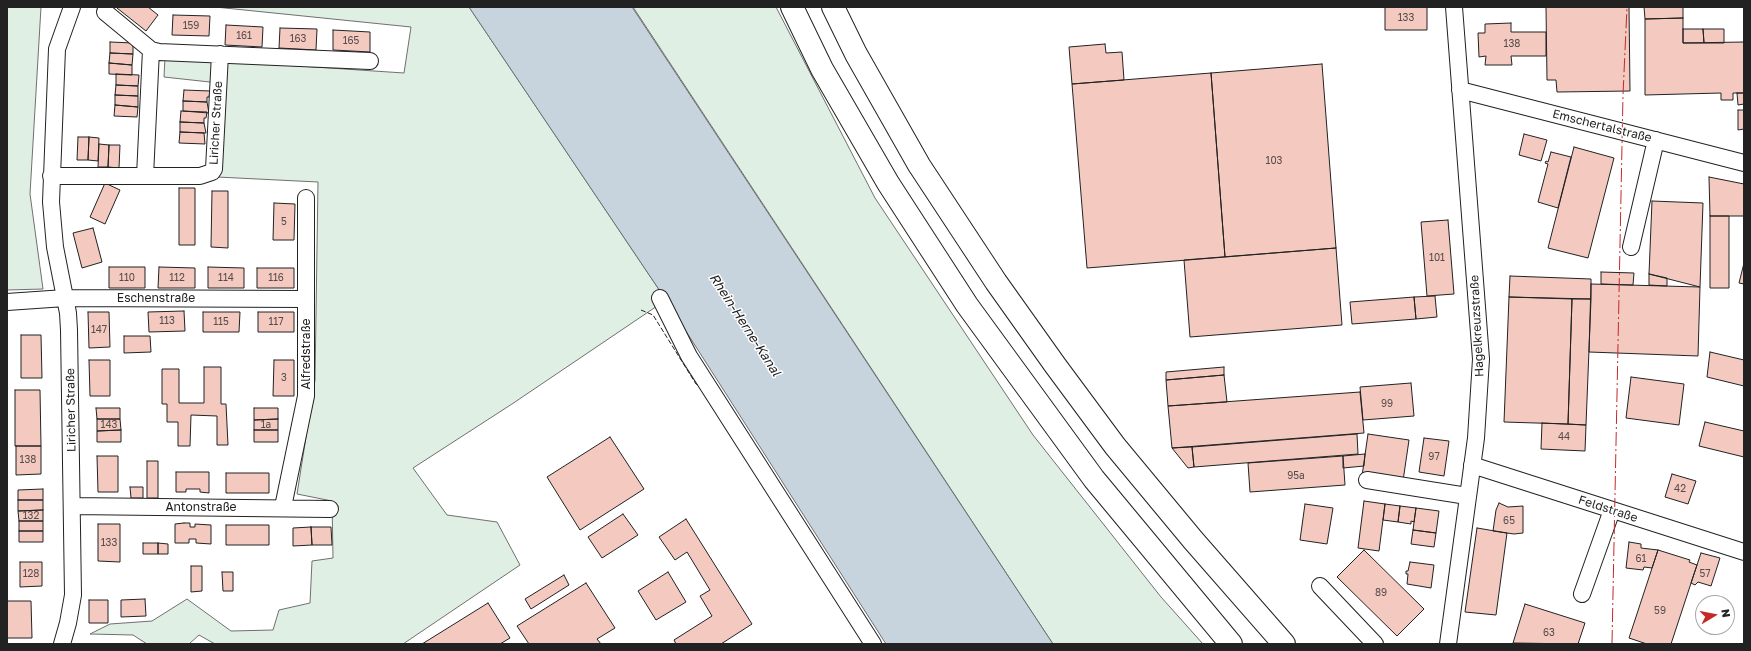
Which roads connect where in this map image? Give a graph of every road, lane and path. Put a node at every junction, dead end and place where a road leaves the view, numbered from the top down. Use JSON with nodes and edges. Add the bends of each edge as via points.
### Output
{"nodes":[{"id":1,"x":72,"y":7,"type":"edge"},
{"id":2,"x":792,"y":7,"type":"edge"},
{"id":3,"x":833,"y":7,"type":"edge"},
{"id":4,"x":1454,"y":7,"type":"edge"},
{"id":5,"x":105,"y":12,"type":"dead end"},
{"id":6,"x":151,"y":50,"type":"junction"},
{"id":7,"x":220,"y":54,"type":"junction"},
{"id":8,"x":370,"y":61,"type":"dead end"},
{"id":9,"x":1460,"y":90,"type":"junction"},
{"id":10,"x":1656,"y":140,"type":"junction"},
{"id":11,"x":1744,"y":163,"type":"edge"},
{"id":12,"x":51,"y":176,"type":"junction"},
{"id":13,"x":145,"y":176,"type":"junction"},
{"id":14,"x":306,"y":198,"type":"dead end"},
{"id":15,"x":1631,"y":247,"type":"dead end"},
{"id":16,"x":65,"y":298,"type":"junction"},
{"id":17,"x":660,"y":298,"type":"dead end"},
{"id":18,"x":306,"y":299,"type":"junction"},
{"id":19,"x":7,"y":302,"type":"edge"},
{"id":20,"x":1472,"y":465,"type":"junction"},
{"id":21,"x":1367,"y":480,"type":"dead end"},
{"id":22,"x":1467,"y":496,"type":"junction"},
{"id":23,"x":72,"y":506,"type":"junction"},
{"id":24,"x":283,"y":508,"type":"junction"},
{"id":25,"x":330,"y":509,"type":"dead end"},
{"id":26,"x":1612,"y":510,"type":"junction"},
{"id":27,"x":1744,"y":552,"type":"edge"},
{"id":28,"x":1320,"y":586,"type":"dead end"},
{"id":29,"x":1582,"y":594,"type":"dead end"},
{"id":30,"x":62,"y":644,"type":"edge"},
{"id":31,"x":873,"y":644,"type":"edge"},
{"id":32,"x":1231,"y":644,"type":"edge"},
{"id":33,"x":1284,"y":644,"type":"edge"},
{"id":34,"x":1375,"y":644,"type":"edge"},
{"id":35,"x":1448,"y":644,"type":"edge"}],
"edges":[{"from":1,"to":12,"type":"street","name":"Liricher Straße","via":[[57,50]]},
{"from":2,"to":32,"type":"highway","via":[[822,69],[888,183],[967,305],[1094,479]]},
{"from":3,"to":33,"type":"highway","via":[[856,54],[919,165],[996,282],[1115,446]]},
{"from":4,"to":9,"type":"street","name":"Hagelkreuzstraße"},
{"from":5,"to":6,"type":"street"},
{"from":6,"to":7,"type":"street"},
{"from":6,"to":13,"type":"street"},
{"from":7,"to":8,"type":"street"},
{"from":7,"to":13,"type":"street","name":"Liricher Straße","via":[[214,169],[209,174],[200,176]]},
{"from":9,"to":10,"type":"street","name":"Emschertalstraße"},
{"from":9,"to":20,"type":"street","name":"Hagelkreuzstraße","via":[[1480,342],[1480,386]]},
{"from":10,"to":11,"type":"street","name":"Emschertalstraße"},
{"from":10,"to":15,"type":"street"},
{"from":12,"to":13,"type":"street","name":"Liricher Straße"},
{"from":12,"to":16,"type":"street","name":"Liricher Straße","via":[[55,247]]},
{"from":14,"to":18,"type":"street","name":"Alfredstraße"},
{"from":16,"to":18,"type":"street","name":"Eschenstraße"},
{"from":16,"to":19,"type":"street","name":"Eschenstraße"},
{"from":16,"to":23,"type":"street","name":"Liricher Straße","via":[[69,330]]},
{"from":17,"to":31,"type":"street","via":[[689,356]]},
{"from":18,"to":24,"type":"street","name":"Alfredstraße","via":[[306,396]]},
{"from":20,"to":22,"type":"street","name":"Hagelkreuzstraße"},
{"from":20,"to":26,"type":"street","name":"Feldstraße"},
{"from":21,"to":22,"type":"street"},
{"from":22,"to":35,"type":"street","name":"Hagelkreuzstraße"},
{"from":23,"to":24,"type":"street","name":"Antonstraße"},
{"from":23,"to":30,"type":"street","name":"Liricher Straße","via":[[72,595]]},
{"from":24,"to":25,"type":"street","name":"Antonstraße"},
{"from":26,"to":27,"type":"street","name":"Feldstraße"},
{"from":26,"to":29,"type":"street"},
{"from":28,"to":34,"type":"street"}]}
